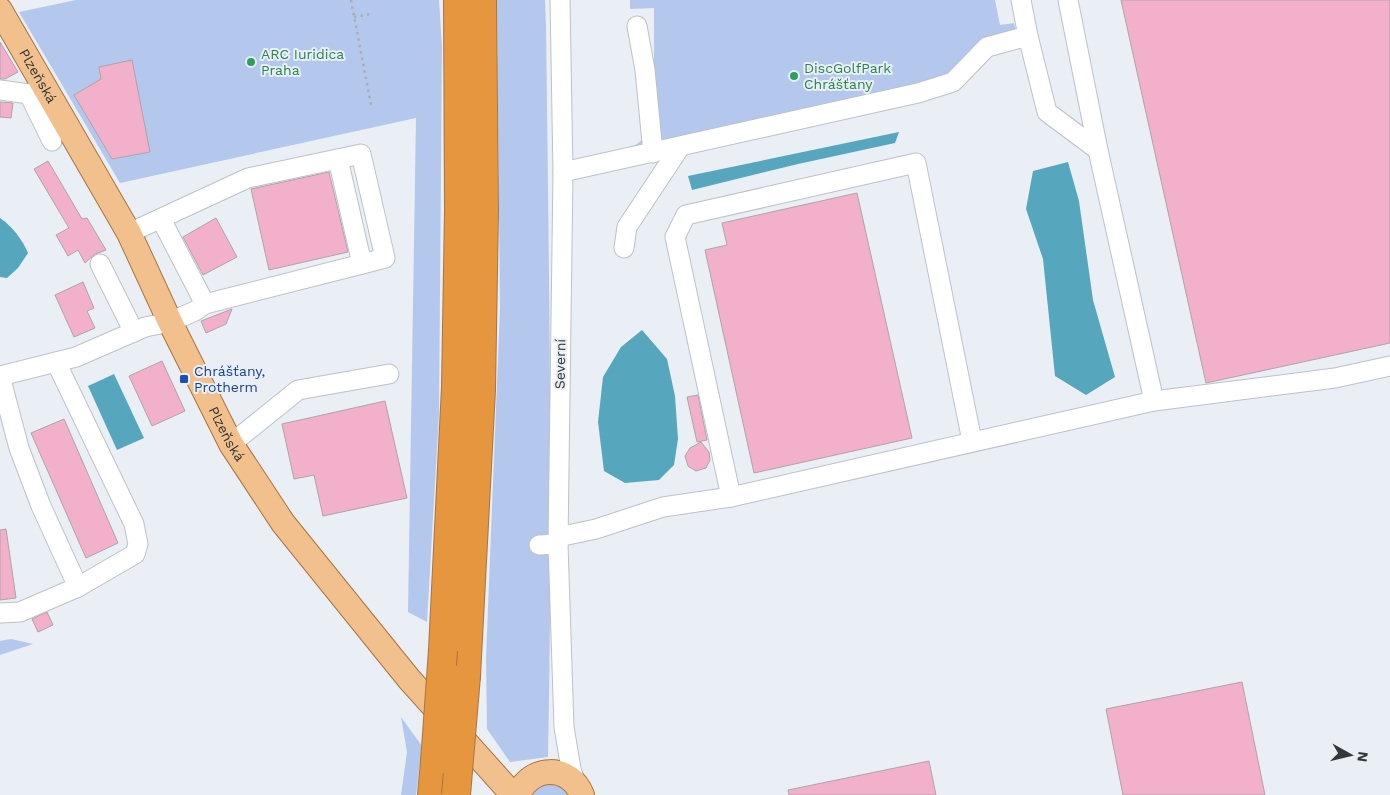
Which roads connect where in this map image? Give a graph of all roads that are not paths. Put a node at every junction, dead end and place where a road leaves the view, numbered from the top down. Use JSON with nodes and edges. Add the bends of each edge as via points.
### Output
{"nodes":[{"id":1,"x":458,"y":0,"type":"edge"},
{"id":2,"x":482,"y":0,"type":"edge"},
{"id":3,"x":560,"y":0,"type":"edge"},
{"id":4,"x":1021,"y":0,"type":"edge"},
{"id":5,"x":1068,"y":0,"type":"edge"},
{"id":6,"x":0,"y":10,"type":"edge"},
{"id":7,"x":637,"y":26,"type":"dead end"},
{"id":8,"x":1028,"y":36,"type":"junction"},
{"id":9,"x":0,"y":90,"type":"edge"},
{"id":10,"x":36,"y":90,"type":"junction"},
{"id":11,"x":52,"y":141,"type":"dead end"},
{"id":12,"x":680,"y":147,"type":"junction"},
{"id":13,"x":1098,"y":150,"type":"junction"},
{"id":14,"x":653,"y":153,"type":"junction"},
{"id":15,"x":563,"y":172,"type":"junction"},
{"id":16,"x":161,"y":219,"type":"junction"},
{"id":17,"x":129,"y":233,"type":"junction"},
{"id":18,"x":624,"y":248,"type":"dead end"},
{"id":19,"x":100,"y":264,"type":"dead end"},
{"id":20,"x":205,"y":304,"type":"junction"},
{"id":21,"x":170,"y":322,"type":"junction"},
{"id":22,"x":134,"y":332,"type":"junction"},
{"id":23,"x":56,"y":362,"type":"junction"},
{"id":24,"x":1390,"y":366,"type":"edge"},
{"id":25,"x":390,"y":374,"type":"dead end"},
{"id":26,"x":0,"y":376,"type":"edge"},
{"id":27,"x":1154,"y":401,"type":"junction"},
{"id":28,"x":972,"y":442,"type":"junction"},
{"id":29,"x":231,"y":444,"type":"junction"},
{"id":30,"x":731,"y":497,"type":"junction"},
{"id":31,"x":558,"y":541,"type":"junction"},
{"id":32,"x":540,"y":545,"type":"dead end"},
{"id":33,"x":78,"y":587,"type":"junction"},
{"id":34,"x":0,"y":613,"type":"edge"},
{"id":35,"x":564,"y":727,"type":"junction"},
{"id":36,"x":486,"y":766,"type":"junction"},
{"id":37,"x":536,"y":775,"type":"junction"},
{"id":38,"x":579,"y":790,"type":"edge"},
{"id":39,"x":432,"y":795,"type":"edge"},
{"id":40,"x":456,"y":795,"type":"edge"},
{"id":41,"x":513,"y":795,"type":"edge"},
{"id":42,"x":518,"y":795,"type":"edge"}],
"edges":[{"from":1,"to":39,"type":"highway","bridge":true,"via":[[456,386]]},
{"from":2,"to":40,"type":"highway","bridge":true,"via":[[484,211],[481,390],[466,676]]},
{"from":3,"to":15,"type":"street","name":"Severní"},
{"from":4,"to":8,"type":"street"},
{"from":5,"to":13,"type":"street"},
{"from":6,"to":10,"type":"main road","name":"Plzeňská"},
{"from":7,"to":14,"type":"street"},
{"from":8,"to":12,"type":"street","via":[[987,47],[953,82]]},
{"from":8,"to":13,"type":"street","via":[[1047,112]]},
{"from":9,"to":10,"type":"street"},
{"from":10,"to":11,"type":"street"},
{"from":10,"to":17,"type":"main road","name":"Plzeňská"},
{"from":12,"to":14,"type":"street"},
{"from":12,"to":18,"type":"street","via":[[627,227]]},
{"from":13,"to":27,"type":"street"},
{"from":14,"to":15,"type":"street"},
{"from":15,"to":31,"type":"street","name":"Severní"},
{"from":16,"to":17,"type":"street"},
{"from":16,"to":20,"type":"street"},
{"from":16,"to":20,"type":"street","via":[[248,178],[361,154],[385,258]]},
{"from":17,"to":21,"type":"main road","name":"Plzeňská"},
{"from":19,"to":22,"type":"street"},
{"from":20,"to":21,"type":"street"},
{"from":21,"to":22,"type":"street"},
{"from":21,"to":29,"type":"main road","name":"Plzeňská"},
{"from":22,"to":23,"type":"street","via":[[76,357]]},
{"from":23,"to":26,"type":"street"},
{"from":23,"to":33,"type":"street","via":[[134,524],[138,544],[136,554]]},
{"from":24,"to":27,"type":"street","via":[[1335,378]]},
{"from":25,"to":29,"type":"street","via":[[298,390]]},
{"from":26,"to":33,"type":"street","via":[[19,448]]},
{"from":27,"to":28,"type":"street"},
{"from":28,"to":30,"type":"street"},
{"from":28,"to":30,"type":"street","via":[[916,163],[686,215],[675,237]]},
{"from":29,"to":36,"type":"main road","name":"Plzeňská","via":[[282,523]]},
{"from":30,"to":31,"type":"street","via":[[663,507]]},
{"from":31,"to":32,"type":"street"},
{"from":31,"to":35,"type":"street","name":"Severní"},
{"from":33,"to":34,"type":"street","via":[[20,612]]},
{"from":35,"to":37,"type":"street","name":"Severní","via":[[557,757]]},
{"from":35,"to":38,"type":"street","name":"Severní","via":[[571,769]]},
{"from":36,"to":37,"type":"main road","name":"Plzeňská","via":[[511,776]]},
{"from":36,"to":41,"type":"main road","name":"Plzeňská"},
{"from":37,"to":38,"type":"main road","name":"Plzeňská","via":[[560,773],[569,777]]},
{"from":37,"to":42,"type":"main road","via":[[524,784]]}]}
